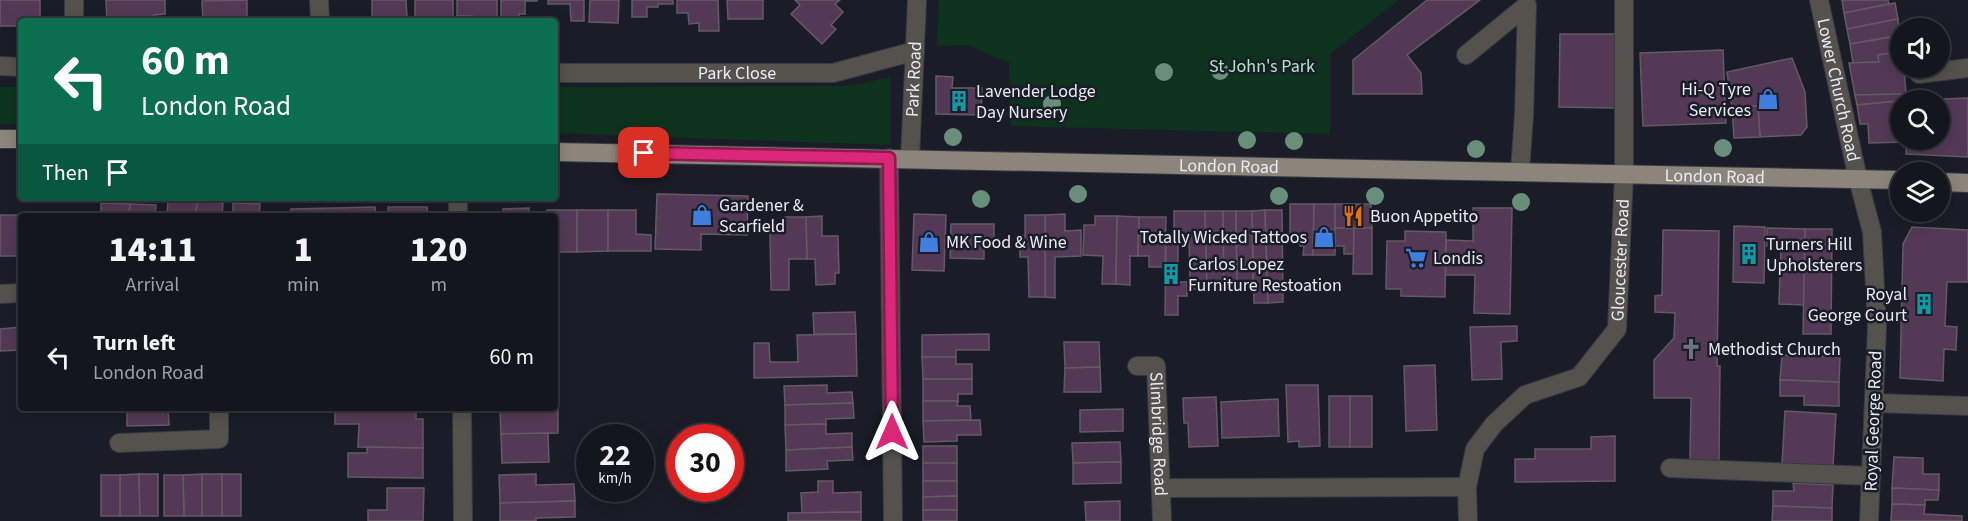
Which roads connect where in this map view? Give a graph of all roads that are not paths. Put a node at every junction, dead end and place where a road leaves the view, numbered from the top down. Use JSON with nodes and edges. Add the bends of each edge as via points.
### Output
{"nodes":[{"id":1,"x":74,"y":0,"type":"edge"},
{"id":2,"x":319,"y":0,"type":"edge"},
{"id":3,"x":917,"y":0,"type":"edge"},
{"id":4,"x":1624,"y":0,"type":"edge"},
{"id":5,"x":1819,"y":0,"type":"edge"},
{"id":6,"x":74,"y":18,"type":"edge"},
{"id":7,"x":320,"y":18,"type":"edge"},
{"id":8,"x":915,"y":51,"type":"junction"},
{"id":9,"x":1466,"y":55,"type":"dead end"},
{"id":10,"x":0,"y":66,"type":"edge"},
{"id":11,"x":18,"y":67,"type":"edge"},
{"id":12,"x":1968,"y":68,"type":"edge"},
{"id":13,"x":1950,"y":70,"type":"edge"},
{"id":14,"x":558,"y":73,"type":"edge"},
{"id":15,"x":0,"y":139,"type":"edge"},
{"id":16,"x":18,"y":140,"type":"edge"},
{"id":17,"x":558,"y":152,"type":"edge"},
{"id":18,"x":889,"y":158,"type":"junction"},
{"id":19,"x":910,"y":159,"type":"junction"},
{"id":20,"x":1520,"y":171,"type":"junction"},
{"id":21,"x":1624,"y":174,"type":"junction"},
{"id":22,"x":1858,"y":178,"type":"junction"},
{"id":23,"x":1890,"y":180,"type":"edge"},
{"id":24,"x":1950,"y":182,"type":"edge"},
{"id":25,"x":1968,"y":183,"type":"edge"},
{"id":26,"x":18,"y":293,"type":"edge"},
{"id":27,"x":0,"y":294,"type":"edge"},
{"id":28,"x":1137,"y":366,"type":"dead end"},
{"id":29,"x":1874,"y":403,"type":"junction"},
{"id":30,"x":1968,"y":406,"type":"edge"},
{"id":31,"x":219,"y":411,"type":"edge"},
{"id":32,"x":462,"y":411,"type":"edge"},
{"id":33,"x":119,"y":443,"type":"dead end"},
{"id":34,"x":1670,"y":468,"type":"dead end"},
{"id":35,"x":1871,"y":476,"type":"junction"},
{"id":36,"x":1467,"y":487,"type":"junction"},
{"id":37,"x":1162,"y":488,"type":"junction"},
{"id":38,"x":463,"y":521,"type":"edge"},
{"id":39,"x":893,"y":521,"type":"edge"},
{"id":40,"x":1162,"y":521,"type":"edge"},
{"id":41,"x":1468,"y":521,"type":"edge"},
{"id":42,"x":1869,"y":521,"type":"edge"}],
"edges":[{"from":1,"to":6,"type":"street"},
{"from":2,"to":7,"type":"street"},
{"from":3,"to":8,"type":"street","name":"Park Road"},
{"from":4,"to":21,"type":"street","name":"Gloucester Road"},
{"from":5,"to":22,"type":"street","name":"Lower Church Road"},
{"from":8,"to":14,"type":"street","name":"Park Close","via":[[833,73]]},
{"from":8,"to":19,"type":"street","name":"Park Road"},
{"from":9,"to":20,"type":"street","via":[[1527,5]]},
{"from":10,"to":11,"type":"street"},
{"from":12,"to":13,"type":"street"},
{"from":15,"to":16,"type":"main road"},
{"from":17,"to":18,"type":"main road","name":"London Road"},
{"from":18,"to":19,"type":"main road","name":"London Road"},
{"from":18,"to":39,"type":"street"},
{"from":19,"to":20,"type":"main road","name":"London Road"},
{"from":20,"to":21,"type":"main road","name":"London Road"},
{"from":21,"to":22,"type":"main road","name":"London Road"},
{"from":21,"to":36,"type":"street","name":"Gloucester Road","via":[[1617,329],[1579,377],[1525,395],[1494,424],[1475,449]]},
{"from":22,"to":23,"type":"main road","name":"London Road"},
{"from":22,"to":29,"type":"street","name":"Royal George Road","via":[[1872,231],[1877,326]]},
{"from":24,"to":25,"type":"main road"},
{"from":26,"to":27,"type":"street"},
{"from":28,"to":37,"type":"street","name":"Slimbridge Road","via":[[1156,366]]},
{"from":29,"to":30,"type":"street"},
{"from":29,"to":35,"type":"street","name":"Royal George Road"},
{"from":31,"to":33,"type":"street","via":[[219,439]]},
{"from":32,"to":38,"type":"street"},
{"from":34,"to":35,"type":"street"},
{"from":35,"to":42,"type":"street","name":"Royal George Road"},
{"from":36,"to":37,"type":"street"},
{"from":36,"to":41,"type":"street","name":"Gloucester Road"},
{"from":37,"to":40,"type":"street","name":"Slimbridge Road"}]}
